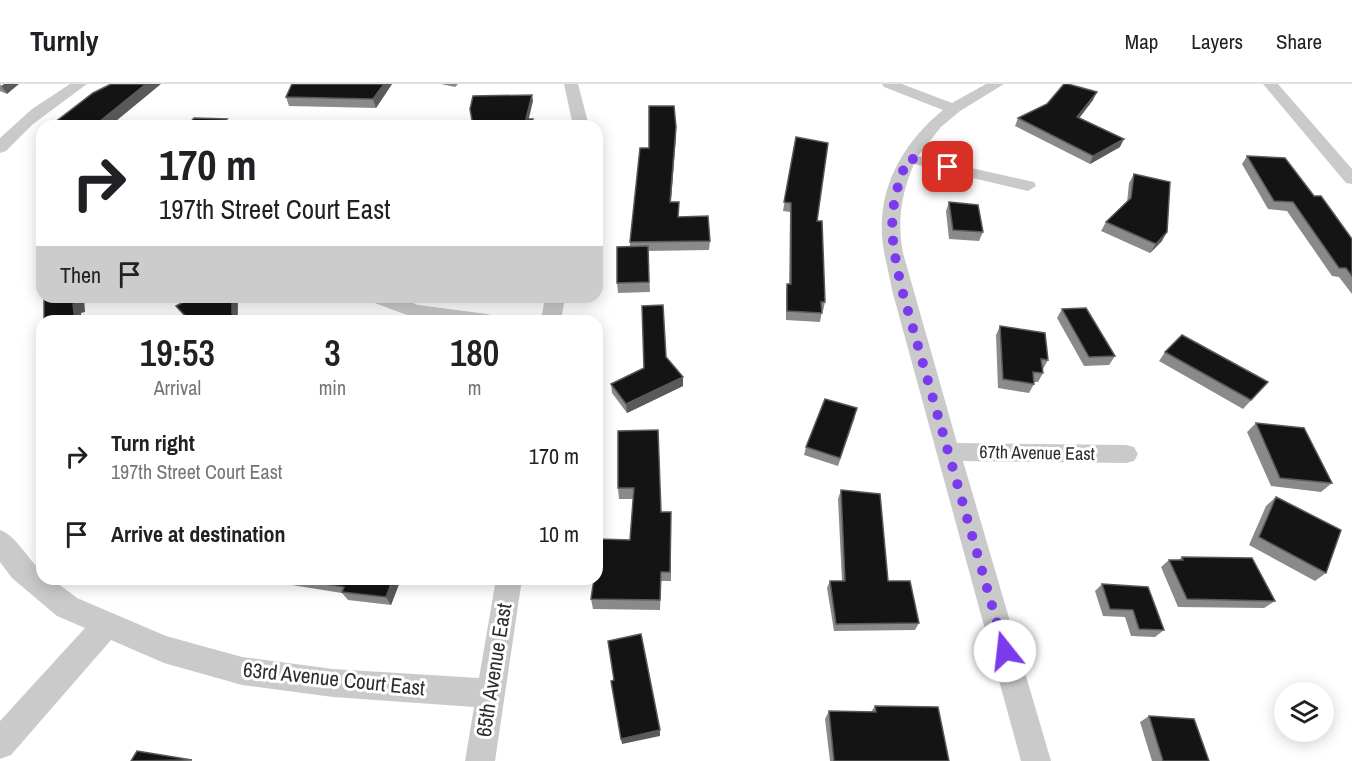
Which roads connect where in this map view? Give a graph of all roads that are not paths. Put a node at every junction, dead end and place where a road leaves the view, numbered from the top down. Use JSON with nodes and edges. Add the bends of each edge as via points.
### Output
{"nodes":[{"id":1,"x":80,"y":84,"type":"edge"},
{"id":2,"x":571,"y":84,"type":"edge"},
{"id":3,"x":889,"y":84,"type":"edge"},
{"id":4,"x":997,"y":84,"type":"edge"},
{"id":5,"x":1270,"y":84,"type":"edge"},
{"id":6,"x":951,"y":108,"type":"junction"},
{"id":7,"x":580,"y":120,"type":"edge"},
{"id":8,"x":0,"y":148,"type":"edge"},
{"id":9,"x":908,"y":158,"type":"junction"},
{"id":10,"x":1352,"y":179,"type":"edge"},
{"id":11,"x":1028,"y":186,"type":"dead end"},
{"id":12,"x":394,"y":303,"type":"edge"},
{"id":13,"x":444,"y":315,"type":"edge"},
{"id":14,"x":948,"y":452,"type":"junction"},
{"id":15,"x":1126,"y":454,"type":"dead end"},
{"id":16,"x":0,"y":541,"type":"edge"},
{"id":17,"x":36,"y":582,"type":"edge"},
{"id":18,"x":40,"y":585,"type":"edge"},
{"id":19,"x":508,"y":585,"type":"edge"},
{"id":20,"x":108,"y":623,"type":"junction"},
{"id":21,"x":490,"y":693,"type":"junction"},
{"id":22,"x":0,"y":744,"type":"edge"},
{"id":23,"x":480,"y":761,"type":"edge"},
{"id":24,"x":1036,"y":761,"type":"edge"}],
"edges":[{"from":1,"to":8,"type":"street","via":[[35,114]]},
{"from":2,"to":7,"type":"street"},
{"from":3,"to":6,"type":"street"},
{"from":4,"to":6,"type":"street","name":"67th Avenue East"},
{"from":5,"to":10,"type":"street"},
{"from":6,"to":9,"type":"street","name":"67th Avenue East","via":[[922,137]]},
{"from":9,"to":11,"type":"street"},
{"from":9,"to":14,"type":"street","name":"67th Avenue East","via":[[892,204],[892,246]]},
{"from":12,"to":13,"type":"street"},
{"from":14,"to":15,"type":"street","name":"67th Avenue East"},
{"from":14,"to":24,"type":"street","name":"67th Avenue East"},
{"from":16,"to":17,"type":"street","name":"63rd Avenue Court East","via":[[21,570]]},
{"from":18,"to":20,"type":"street","name":"63rd Avenue Court East","via":[[67,606]]},
{"from":19,"to":21,"type":"street","name":"65th Avenue East"},
{"from":20,"to":21,"type":"street","name":"63rd Avenue Court East","via":[[164,649],[242,671],[333,683]]},
{"from":20,"to":22,"type":"street"},
{"from":21,"to":23,"type":"street","name":"65th Avenue East"}]}
